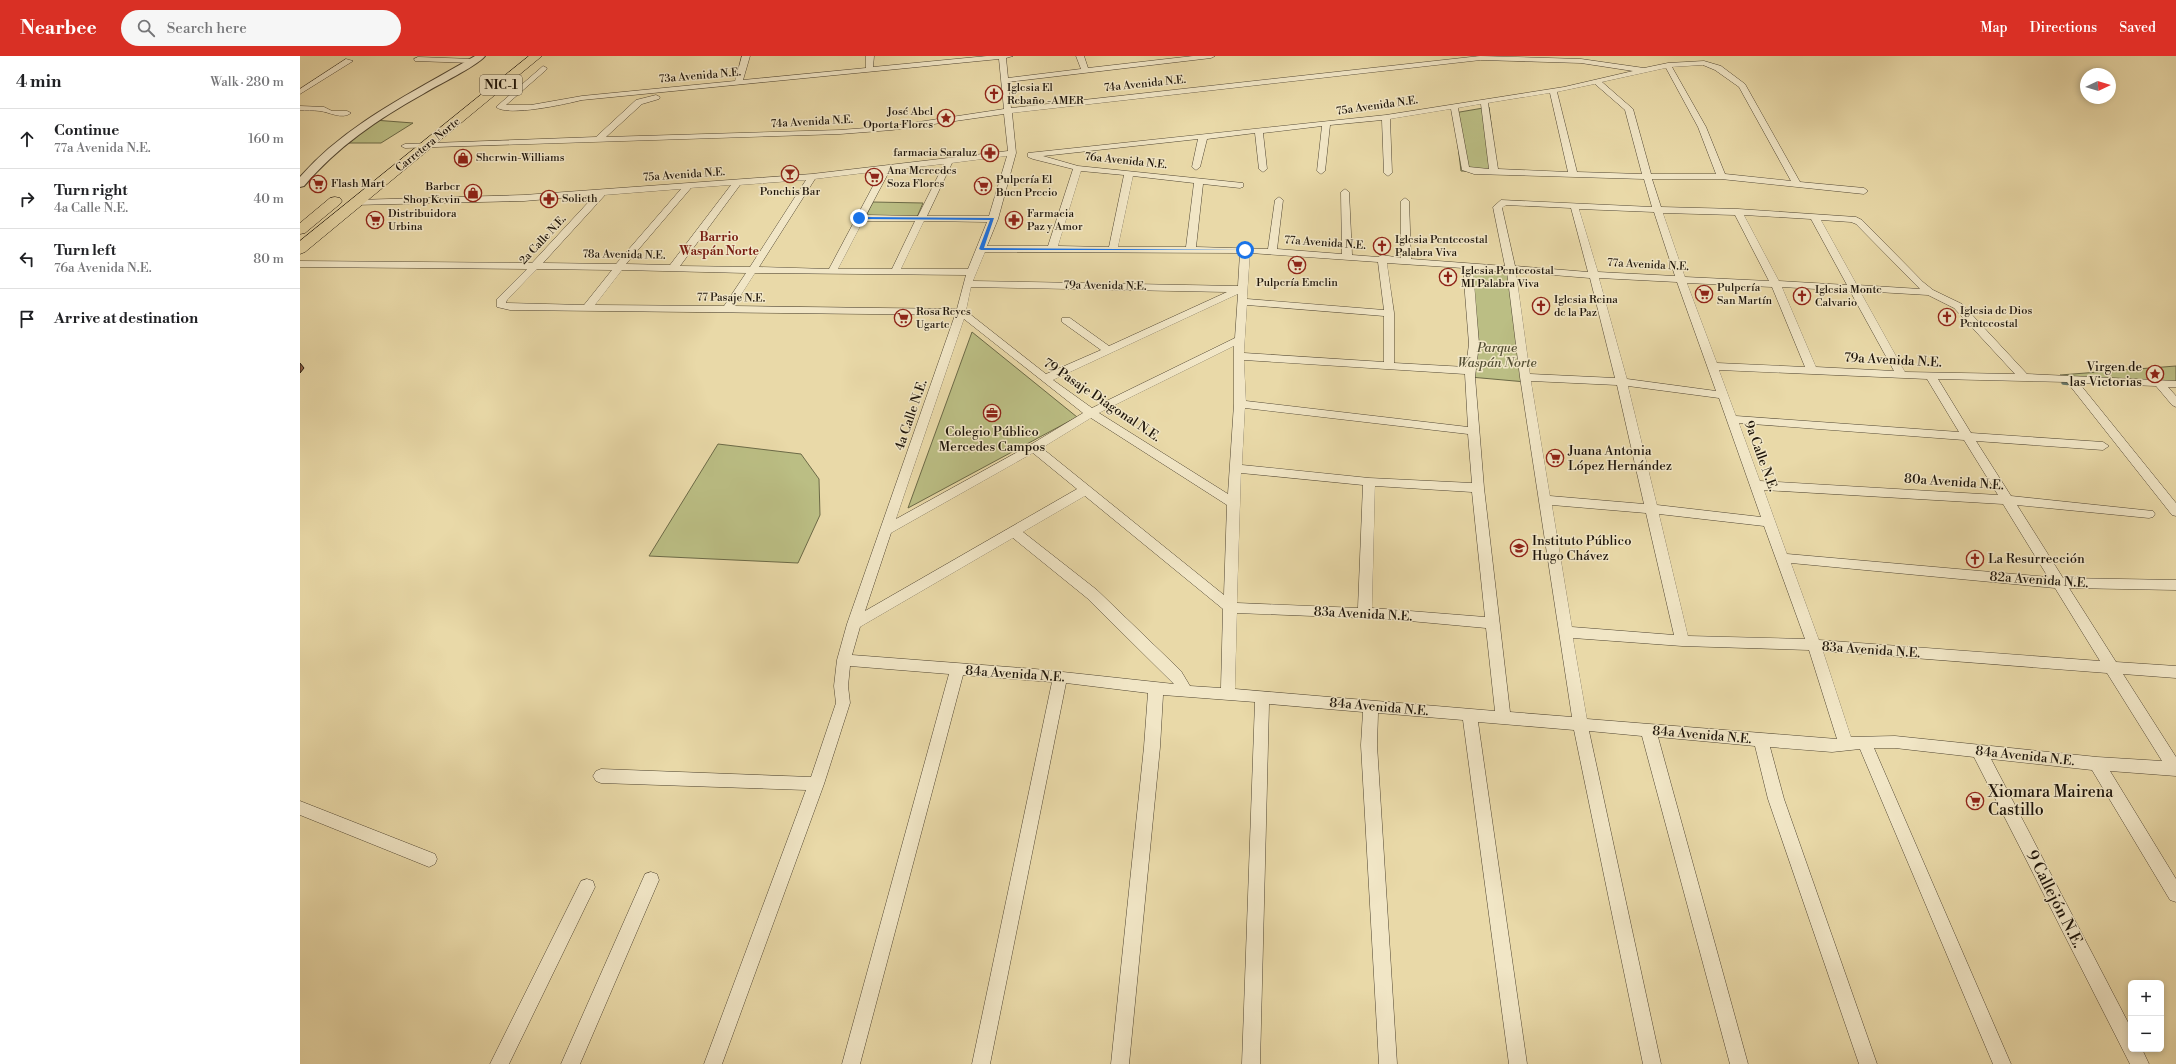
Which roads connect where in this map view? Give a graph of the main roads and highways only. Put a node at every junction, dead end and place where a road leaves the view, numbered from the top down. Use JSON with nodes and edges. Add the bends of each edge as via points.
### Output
{"nodes":[{"id":1,"x":519,"y":56,"type":"edge"},
{"id":2,"x":536,"y":56,"type":"edge"},
{"id":3,"x":470,"y":95,"type":"dead end"},
{"id":4,"x":457,"y":104,"type":"dead end"},
{"id":5,"x":442,"y":121,"type":"junction"},
{"id":6,"x":393,"y":155,"type":"dead end"},
{"id":7,"x":352,"y":198,"type":"junction"},
{"id":8,"x":300,"y":230,"type":"edge"},
{"id":9,"x":300,"y":249,"type":"edge"}],
"edges":[{"from":1,"to":3,"type":"highway","number":"NIC-1"},
{"from":2,"to":5,"type":"highway","name":"Carretera Norte","number":"NIC-1"},
{"from":4,"to":5,"type":"highway","name":"Carretera Norte","number":"NIC-1"},
{"from":5,"to":6,"type":"highway","name":"Carretera Norte","number":"NIC-1"},
{"from":5,"to":7,"type":"highway","name":"Carretera Norte","number":"NIC-1","via":[[428,146]]},
{"from":7,"to":8,"type":"highway","name":"Carretera Norte","number":"NIC-1"},
{"from":7,"to":9,"type":"highway","name":"Carretera Norte","number":"NIC-1"}]}
